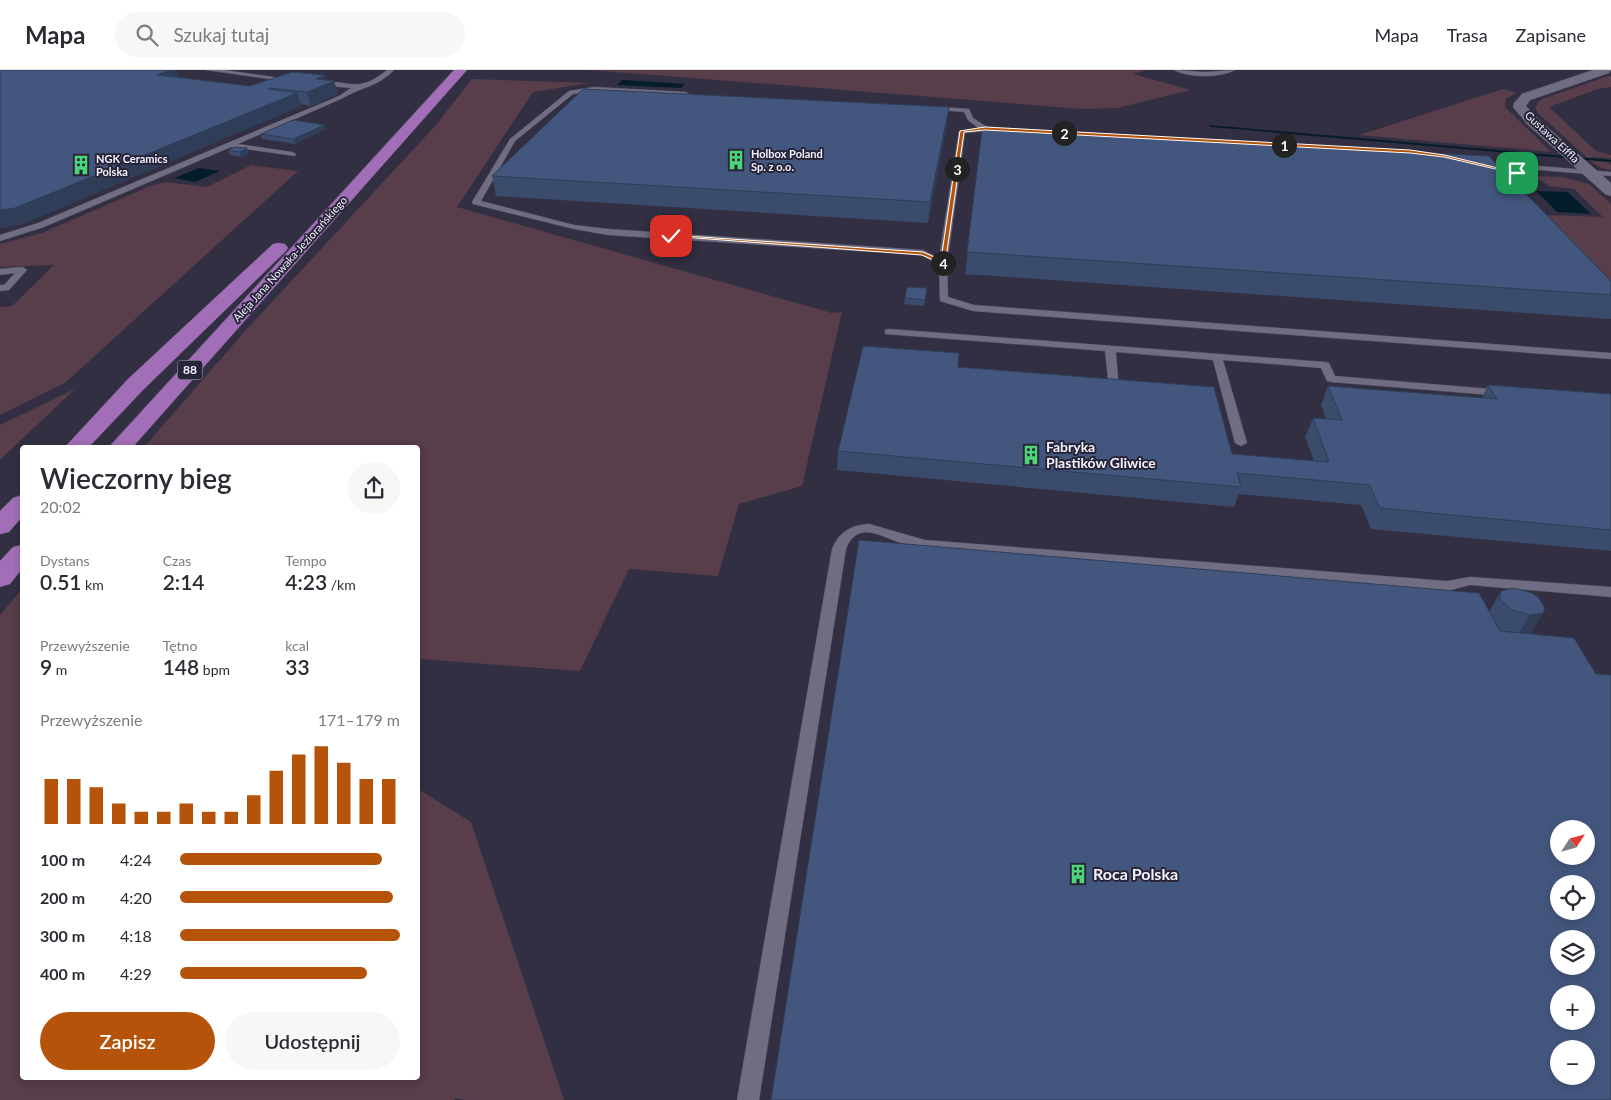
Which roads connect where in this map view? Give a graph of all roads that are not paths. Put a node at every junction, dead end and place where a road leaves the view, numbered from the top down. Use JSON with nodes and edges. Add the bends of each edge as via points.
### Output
{"nodes":[{"id":1,"x":209,"y":70,"type":"edge"},
{"id":2,"x":391,"y":70,"type":"edge"},
{"id":3,"x":461,"y":70,"type":"edge"},
{"id":4,"x":1177,"y":70,"type":"edge"},
{"id":5,"x":1232,"y":70,"type":"edge"},
{"id":6,"x":1605,"y":70,"type":"edge"},
{"id":7,"x":301,"y":81,"type":"edge"},
{"id":8,"x":310,"y":82,"type":"edge"},
{"id":9,"x":357,"y":88,"type":"junction"},
{"id":10,"x":694,"y":95,"type":"edge"},
{"id":11,"x":920,"y":107,"type":"edge"},
{"id":12,"x":985,"y":129,"type":"junction"},
{"id":13,"x":233,"y":144,"type":"junction"},
{"id":14,"x":292,"y":154,"type":"dead end"},
{"id":15,"x":1444,"y":156,"type":"edge"},
{"id":16,"x":381,"y":158,"type":"junction"},
{"id":17,"x":1471,"y":162,"type":"edge"},
{"id":18,"x":1489,"y":165,"type":"junction"},
{"id":19,"x":1591,"y":174,"type":"junction"},
{"id":20,"x":1611,"y":174,"type":"edge"},
{"id":21,"x":1502,"y":175,"type":"edge"},
{"id":22,"x":1611,"y":192,"type":"edge"},
{"id":23,"x":0,"y":238,"type":"edge"},
{"id":24,"x":943,"y":264,"type":"junction"},
{"id":25,"x":0,"y":272,"type":"edge"},
{"id":26,"x":0,"y":288,"type":"edge"},
{"id":27,"x":889,"y":332,"type":"dead end"},
{"id":28,"x":1110,"y":348,"type":"junction"},
{"id":29,"x":1611,"y":356,"type":"edge"},
{"id":30,"x":1217,"y":357,"type":"junction"},
{"id":31,"x":1114,"y":379,"type":"edge"},
{"id":32,"x":1514,"y":394,"type":"edge"},
{"id":33,"x":1241,"y":443,"type":"dead end"},
{"id":34,"x":78,"y":445,"type":"edge"},
{"id":35,"x":122,"y":445,"type":"edge"},
{"id":36,"x":20,"y":504,"type":"edge"},
{"id":37,"x":0,"y":526,"type":"edge"},
{"id":38,"x":20,"y":555,"type":"edge"},
{"id":39,"x":0,"y":578,"type":"edge"},
{"id":40,"x":1611,"y":592,"type":"edge"},
{"id":41,"x":748,"y":1100,"type":"edge"}],
"edges":[{"from":1,"to":7,"type":"lane"},
{"from":2,"to":9,"type":"lane","via":[[377,82]]},
{"from":3,"to":16,"type":"main road","name":"Aleja Jana Nowaka-Jeziorańskiego","number":"88"},
{"from":4,"to":5,"type":"lane","via":[[1213,75]]},
{"from":6,"to":19,"type":"street","name":"Gustawa Eiffla","via":[[1536,93],[1520,103],[1532,121]]},
{"from":8,"to":9,"type":"lane"},
{"from":9,"to":13,"type":"lane"},
{"from":10,"to":24,"type":"lane","via":[[594,89],[571,92],[512,140],[476,202],[574,227],[608,232],[923,253]]},
{"from":11,"to":12,"type":"lane","via":[[967,110],[970,119]]},
{"from":12,"to":15,"type":"lane"},
{"from":12,"to":24,"type":"lane","via":[[962,131]]},
{"from":13,"to":14,"type":"lane"},
{"from":13,"to":23,"type":"lane","via":[[41,225]]},
{"from":16,"to":34,"type":"main road","via":[[320,208],[136,384]]},
{"from":16,"to":35,"type":"main road","name":"Aleja Jana Nowaka-Jeziorańskiego","number":"88"},
{"from":17,"to":18,"type":"lane"},
{"from":18,"to":19,"type":"lane","via":[[1517,173]]},
{"from":18,"to":21,"type":"lane"},
{"from":19,"to":20,"type":"lane"},
{"from":19,"to":22,"type":"street","name":"Gustawa Eiffla"},
{"from":24,"to":29,"type":"lane","via":[[943,299],[973,308]]},
{"from":25,"to":26,"type":"lane","via":[[23,270],[6,288]]},
{"from":27,"to":28,"type":"lane"},
{"from":28,"to":30,"type":"lane"},
{"from":28,"to":31,"type":"lane"},
{"from":30,"to":32,"type":"lane","via":[[1325,365],[1331,379]]},
{"from":30,"to":33,"type":"lane"},
{"from":36,"to":37,"type":"main road"},
{"from":38,"to":39,"type":"main road"},
{"from":40,"to":41,"type":"lane","via":[[1470,581],[1448,586],[924,544],[884,531],[865,528],[852,531],[842,539],[839,549]]}]}
